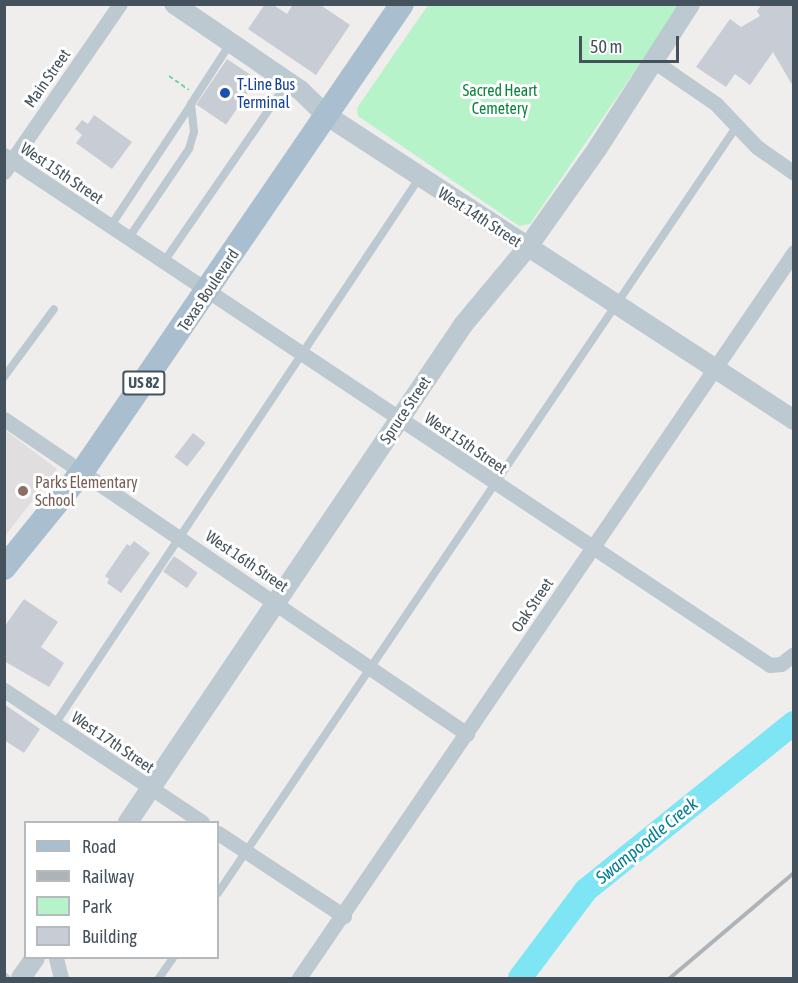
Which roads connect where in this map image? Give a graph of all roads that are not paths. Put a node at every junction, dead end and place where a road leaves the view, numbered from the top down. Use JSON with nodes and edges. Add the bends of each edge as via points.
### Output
{"nodes":[{"id":1,"x":120,"y":4,"type":"edge"},
{"id":2,"x":174,"y":4,"type":"edge"},
{"id":3,"x":402,"y":4,"type":"edge"},
{"id":4,"x":690,"y":4,"type":"edge"},
{"id":5,"x":231,"y":44,"type":"junction"},
{"id":6,"x":655,"y":62,"type":"junction"},
{"id":7,"x":288,"y":82,"type":"junction"},
{"id":8,"x":191,"y":104,"type":"junction"},
{"id":9,"x":326,"y":115,"type":"junction"},
{"id":10,"x":737,"y":126,"type":"junction"},
{"id":11,"x":7,"y":162,"type":"edge"},
{"id":12,"x":794,"y":173,"type":"edge"},
{"id":13,"x":420,"y":177,"type":"junction"},
{"id":14,"x":110,"y":227,"type":"junction"},
{"id":15,"x":128,"y":239,"type":"junction"},
{"id":16,"x":527,"y":248,"type":"junction"},
{"id":17,"x":794,"y":252,"type":"edge"},
{"id":18,"x":163,"y":263,"type":"junction"},
{"id":19,"x":207,"y":293,"type":"junction"},
{"id":20,"x":617,"y":304,"type":"junction"},
{"id":21,"x":54,"y":309,"type":"dead end"},
{"id":22,"x":301,"y":356,"type":"junction"},
{"id":23,"x":714,"y":366,"type":"junction"},
{"id":24,"x":4,"y":377,"type":"edge"},
{"id":25,"x":4,"y":419,"type":"edge"},
{"id":26,"x":398,"y":420,"type":"junction"},
{"id":27,"x":794,"y":420,"type":"edge"},
{"id":28,"x":82,"y":472,"type":"junction"},
{"id":29,"x":495,"y":484,"type":"junction"},
{"id":30,"x":178,"y":537,"type":"junction"},
{"id":31,"x":592,"y":548,"type":"junction"},
{"id":32,"x":4,"y":568,"type":"edge"},
{"id":33,"x":275,"y":601,"type":"junction"},
{"id":34,"x":792,"y":656,"type":"edge"},
{"id":35,"x":370,"y":667,"type":"junction"},
{"id":36,"x":4,"y":690,"type":"edge"},
{"id":37,"x":55,"y":724,"type":"junction"},
{"id":38,"x":467,"y":734,"type":"junction"},
{"id":39,"x":151,"y":789,"type":"junction"},
{"id":40,"x":129,"y":821,"type":"edge"},
{"id":41,"x":200,"y":821,"type":"edge"},
{"id":42,"x":219,"y":834,"type":"edge"},
{"id":43,"x":246,"y":851,"type":"junction"},
{"id":44,"x":219,"y":891,"type":"edge"},
{"id":45,"x":344,"y":916,"type":"junction"},
{"id":46,"x":34,"y":959,"type":"edge"},
{"id":47,"x":56,"y":959,"type":"edge"},
{"id":48,"x":173,"y":959,"type":"edge"},
{"id":49,"x":21,"y":978,"type":"edge"},
{"id":50,"x":61,"y":978,"type":"edge"},
{"id":51,"x":159,"y":978,"type":"edge"},
{"id":52,"x":299,"y":978,"type":"edge"}],
"edges":[{"from":1,"to":11,"type":"street","name":"Main Street"},
{"from":2,"to":5,"type":"street","name":"West 14th Street"},
{"from":3,"to":9,"type":"main road","name":"Texas Boulevard","number":"US 82"},
{"from":4,"to":6,"type":"street","name":"Spruce Street"},
{"from":5,"to":7,"type":"street","name":"West 14th Street"},
{"from":5,"to":8,"type":"lane"},
{"from":6,"to":10,"type":"street","via":[[716,104]]},
{"from":6,"to":16,"type":"street","name":"Spruce Street"},
{"from":7,"to":9,"type":"street","name":"West 14th Street"},
{"from":7,"to":18,"type":"lane"},
{"from":8,"to":14,"type":"lane"},
{"from":8,"to":15,"type":"lane","via":[[194,132],[189,148]]},
{"from":9,"to":13,"type":"street","name":"West 14th Street"},
{"from":9,"to":19,"type":"main road","name":"Texas Boulevard","number":"US 82"},
{"from":10,"to":12,"type":"street","via":[[757,147]]},
{"from":10,"to":20,"type":"lane"},
{"from":11,"to":14,"type":"street","name":"West 15th Street"},
{"from":13,"to":16,"type":"street","name":"West 14th Street"},
{"from":13,"to":22,"type":"lane"},
{"from":14,"to":15,"type":"street","name":"West 15th Street"},
{"from":15,"to":18,"type":"street","name":"West 15th Street"},
{"from":16,"to":20,"type":"street","name":"West 14th Street"},
{"from":16,"to":26,"type":"street","name":"Spruce Street","via":[[473,312]]},
{"from":17,"to":23,"type":"street","name":"Oak Street"},
{"from":18,"to":19,"type":"street","name":"West 15th Street"},
{"from":19,"to":22,"type":"street","name":"West 15th Street"},
{"from":19,"to":28,"type":"main road","name":"Texas Boulevard","number":"US 82"},
{"from":20,"to":23,"type":"street","name":"West 14th Street"},
{"from":20,"to":29,"type":"lane"},
{"from":21,"to":24,"type":"lane"},
{"from":22,"to":26,"type":"street","name":"West 15th Street"},
{"from":22,"to":30,"type":"lane"},
{"from":23,"to":27,"type":"street","name":"West 14th Street"},
{"from":23,"to":31,"type":"street","name":"Oak Street"},
{"from":25,"to":28,"type":"street","name":"West 16th Street"},
{"from":26,"to":29,"type":"street","name":"West 15th Street"},
{"from":26,"to":33,"type":"street","name":"Spruce Street"},
{"from":28,"to":30,"type":"street","name":"West 16th Street"},
{"from":28,"to":32,"type":"main road","name":"Texas Boulevard","number":"US 82"},
{"from":29,"to":31,"type":"street","name":"West 15th Street"},
{"from":29,"to":35,"type":"lane"},
{"from":30,"to":33,"type":"street","name":"West 16th Street"},
{"from":30,"to":37,"type":"lane"},
{"from":31,"to":34,"type":"street","name":"West 15th Street","via":[[770,665],[781,664]]},
{"from":31,"to":38,"type":"street","name":"Oak Street"},
{"from":33,"to":35,"type":"street","name":"West 16th Street"},
{"from":33,"to":39,"type":"street","name":"Spruce Street"},
{"from":35,"to":38,"type":"street","name":"West 16th Street"},
{"from":35,"to":43,"type":"lane"},
{"from":36,"to":37,"type":"street","name":"West 17th Street"},
{"from":37,"to":39,"type":"street","name":"West 17th Street"},
{"from":38,"to":45,"type":"street","name":"Oak Street"},
{"from":39,"to":40,"type":"street","name":"Spruce Street"},
{"from":39,"to":41,"type":"street","name":"West 17th Street"},
{"from":42,"to":43,"type":"street"},
{"from":43,"to":44,"type":"lane"},
{"from":43,"to":45,"type":"street"},
{"from":45,"to":52,"type":"street","name":"Oak Street"},
{"from":46,"to":49,"type":"street"},
{"from":47,"to":50,"type":"street"},
{"from":48,"to":51,"type":"lane"}]}
